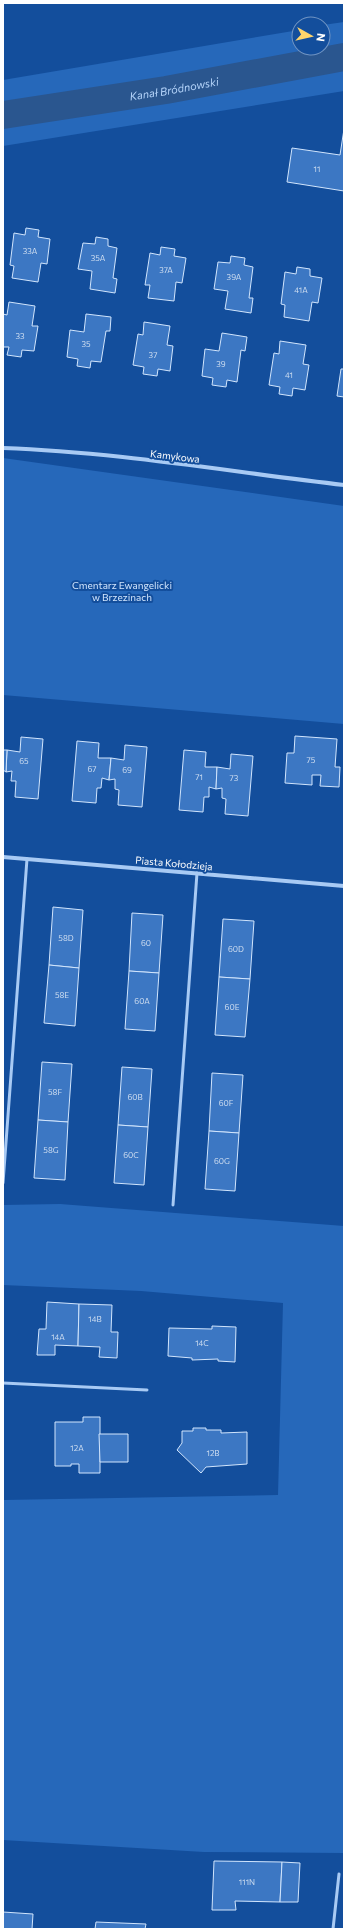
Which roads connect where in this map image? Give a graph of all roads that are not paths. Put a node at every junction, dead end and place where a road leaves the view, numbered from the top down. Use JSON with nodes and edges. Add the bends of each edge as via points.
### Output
{"nodes":[{"id":1,"x":3,"y":448,"type":"edge"},
{"id":2,"x":344,"y":486,"type":"edge"},
{"id":3,"x":3,"y":857,"type":"edge"},
{"id":4,"x":27,"y":859,"type":"junction"},
{"id":5,"x":197,"y":873,"type":"junction"},
{"id":6,"x":344,"y":886,"type":"edge"},
{"id":7,"x":3,"y":1183,"type":"edge"},
{"id":8,"x":173,"y":1205,"type":"dead end"},
{"id":9,"x":3,"y":1383,"type":"edge"},
{"id":10,"x":147,"y":1390,"type":"dead end"},
{"id":11,"x":339,"y":1874,"type":"dead end"},
{"id":12,"x":333,"y":1929,"type":"edge"}],
"edges":[{"from":1,"to":2,"type":"street","name":"Kamykowa","via":[[39,449],[156,462]]},
{"from":3,"to":4,"type":"street","name":"Piasta Kołodzieja"},
{"from":4,"to":5,"type":"street","name":"Piasta Kołodzieja"},
{"from":4,"to":7,"type":"lane"},
{"from":5,"to":6,"type":"street","name":"Piasta Kołodzieja"},
{"from":5,"to":8,"type":"lane"},
{"from":9,"to":10,"type":"lane"},
{"from":11,"to":12,"type":"lane"}]}
